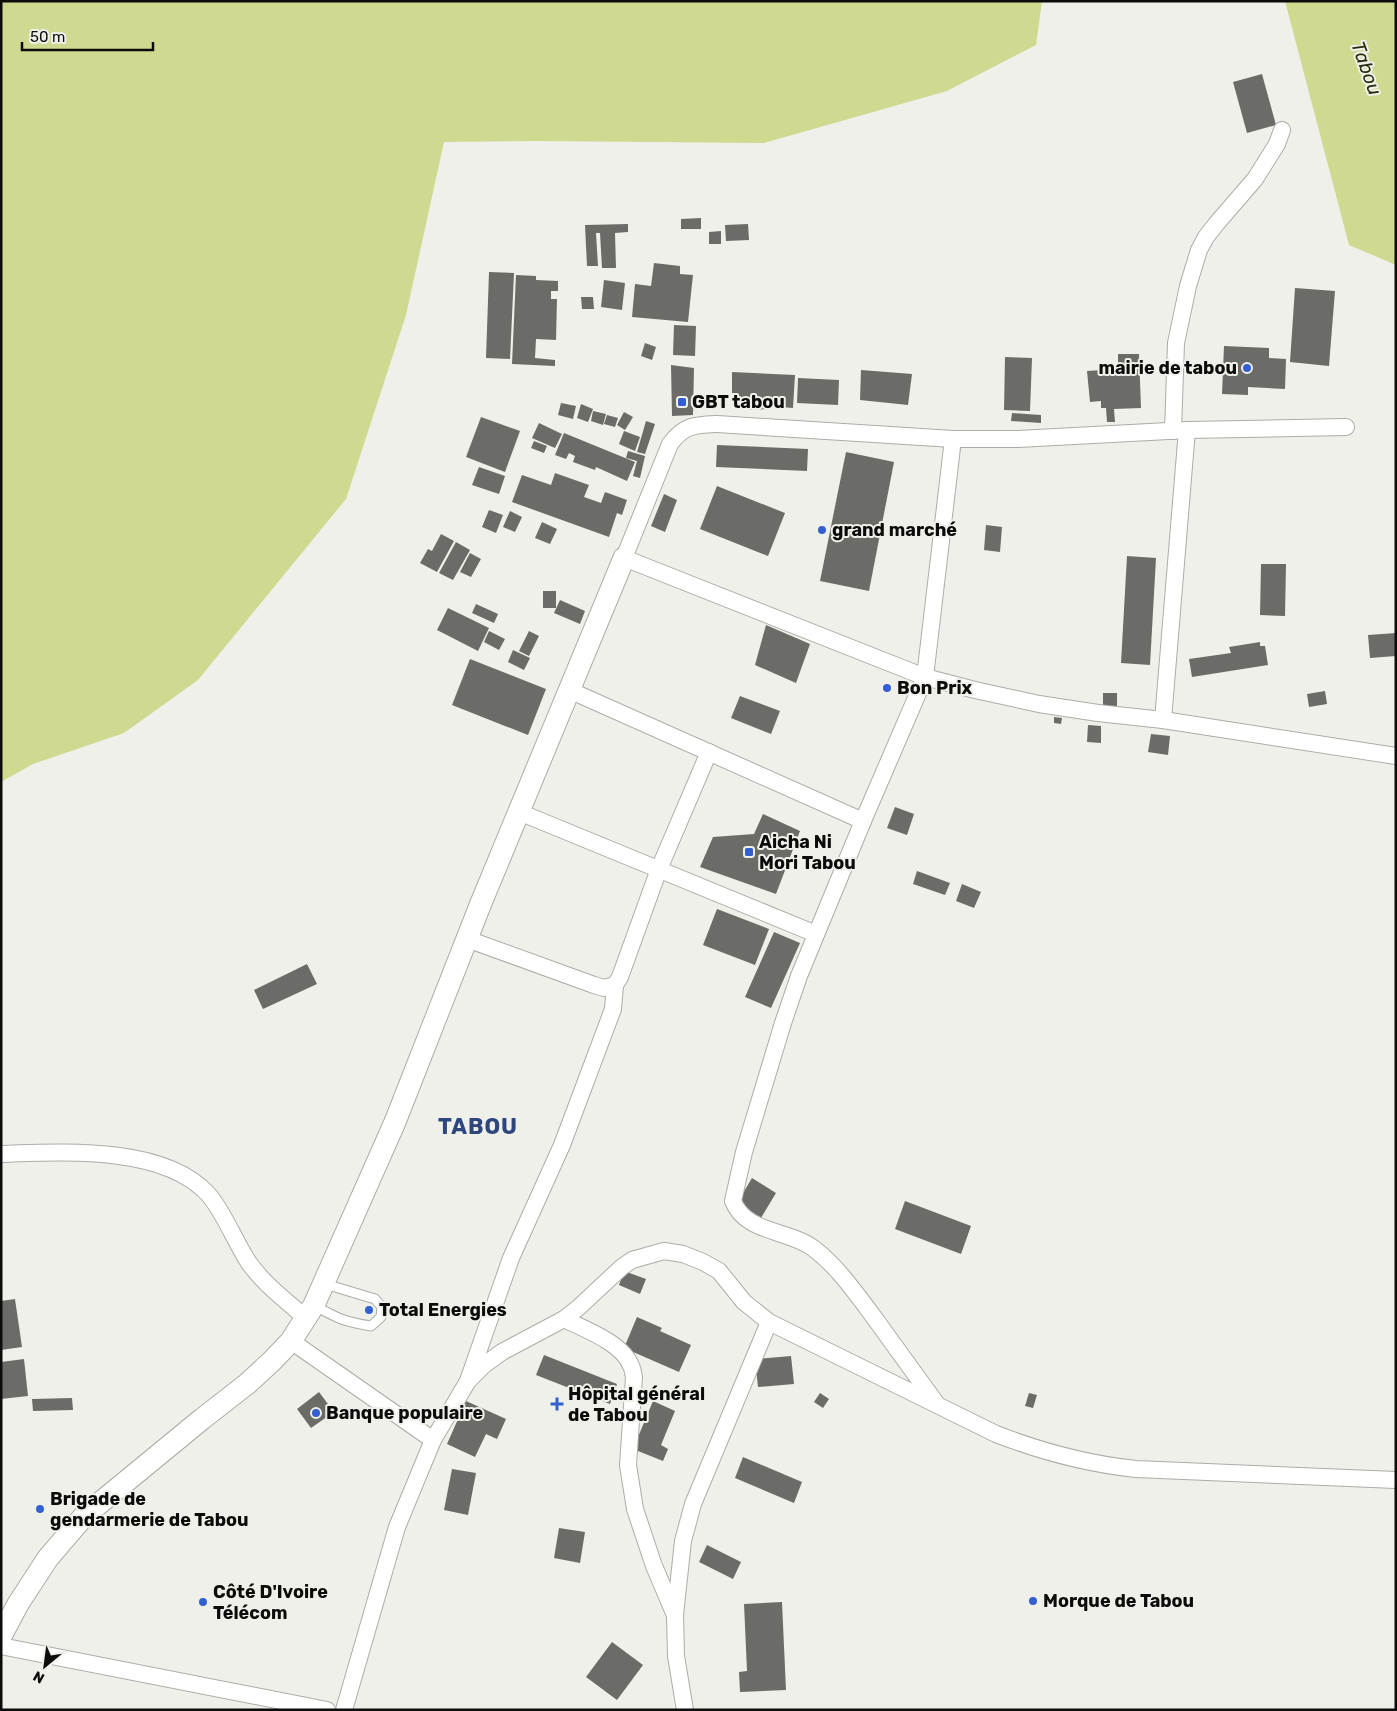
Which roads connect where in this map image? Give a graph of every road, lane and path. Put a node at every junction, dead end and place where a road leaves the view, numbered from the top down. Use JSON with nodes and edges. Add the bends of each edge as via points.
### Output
{"nodes":[{"id":1,"x":1282,"y":130,"type":"dead end"},
{"id":2,"x":1346,"y":427,"type":"dead end"},
{"id":3,"x":1180,"y":431,"type":"junction"},
{"id":4,"x":953,"y":439,"type":"junction"},
{"id":5,"x":624,"y":558,"type":"junction"},
{"id":6,"x":925,"y":677,"type":"junction"},
{"id":7,"x":569,"y":690,"type":"junction"},
{"id":8,"x":1164,"y":720,"type":"junction"},
{"id":9,"x":709,"y":752,"type":"junction"},
{"id":10,"x":1396,"y":756,"type":"edge"},
{"id":11,"x":518,"y":812,"type":"junction"},
{"id":12,"x":863,"y":820,"type":"junction"},
{"id":13,"x":659,"y":869,"type":"junction"},
{"id":14,"x":816,"y":934,"type":"junction"},
{"id":15,"x":467,"y":939,"type":"junction"},
{"id":16,"x":615,"y":985,"type":"junction"},
{"id":17,"x":1,"y":1154,"type":"edge"},
{"id":18,"x":325,"y":1284,"type":"junction"},
{"id":19,"x":310,"y":1312,"type":"junction"},
{"id":20,"x":564,"y":1319,"type":"junction"},
{"id":21,"x":769,"y":1322,"type":"junction"},
{"id":22,"x":291,"y":1341,"type":"junction"},
{"id":23,"x":468,"y":1381,"type":"junction"},
{"id":24,"x":938,"y":1404,"type":"junction"},
{"id":25,"x":433,"y":1440,"type":"junction"},
{"id":26,"x":1396,"y":1480,"type":"edge"},
{"id":27,"x":675,"y":1615,"type":"junction"},
{"id":28,"x":1,"y":1636,"type":"edge"},
{"id":29,"x":1,"y":1646,"type":"edge"},
{"id":30,"x":327,"y":1710,"type":"edge"},
{"id":31,"x":344,"y":1710,"type":"edge"},
{"id":32,"x":685,"y":1710,"type":"edge"}],
"edges":[{"from":1,"to":3,"type":"street","via":[[1256,178],[1217,223],[1199,250],[1176,343]]},
{"from":2,"to":3,"type":"street"},
{"from":3,"to":4,"type":"street"},
{"from":3,"to":8,"type":"street"},
{"from":4,"to":5,"type":"street","via":[[717,424],[689,427],[678,432],[670,444]]},
{"from":4,"to":6,"type":"street"},
{"from":5,"to":6,"type":"street"},
{"from":5,"to":7,"type":"street"},
{"from":6,"to":8,"type":"street","via":[[1039,704]]},
{"from":6,"to":12,"type":"street"},
{"from":7,"to":9,"type":"street"},
{"from":7,"to":11,"type":"street"},
{"from":8,"to":10,"type":"street"},
{"from":9,"to":12,"type":"street"},
{"from":9,"to":13,"type":"street"},
{"from":11,"to":13,"type":"street"},
{"from":11,"to":15,"type":"street"},
{"from":12,"to":14,"type":"street"},
{"from":13,"to":14,"type":"street"},
{"from":13,"to":16,"type":"street"},
{"from":14,"to":24,"type":"street","via":[[783,1023],[744,1152],[733,1201],[745,1217],[762,1227],[806,1242],[826,1258]]},
{"from":15,"to":16,"type":"street","via":[[594,985],[604,988]]},
{"from":15,"to":18,"type":"street","via":[[395,1122]]},
{"from":16,"to":23,"type":"street","via":[[613,1009],[562,1145],[511,1258]]},
{"from":17,"to":19,"type":"street","via":[[128,1157],[166,1167],[188,1178],[209,1195],[250,1264],[274,1290]]},
{"from":18,"to":19,"type":"street"},
{"from":18,"to":19,"type":"lane","via":[[375,1299],[382,1307],[381,1318],[370,1326]]},
{"from":19,"to":22,"type":"street"},
{"from":20,"to":21,"type":"street","via":[[632,1260],[664,1251],[683,1254],[719,1271],[744,1302]]},
{"from":20,"to":23,"type":"street","via":[[502,1352]]},
{"from":20,"to":27,"type":"street","via":[[618,1348],[631,1364],[634,1377],[628,1466],[635,1509]]},
{"from":21,"to":24,"type":"street"},
{"from":21,"to":27,"type":"street","via":[[693,1504],[683,1541]]},
{"from":22,"to":25,"type":"street"},
{"from":22,"to":28,"type":"street","via":[[247,1384],[84,1516],[48,1558]]},
{"from":23,"to":25,"type":"street"},
{"from":24,"to":26,"type":"street","via":[[1022,1444],[1109,1466]]},
{"from":25,"to":31,"type":"street","via":[[397,1527]]},
{"from":27,"to":32,"type":"street","via":[[676,1656]]},
{"from":29,"to":30,"type":"street"}]}
